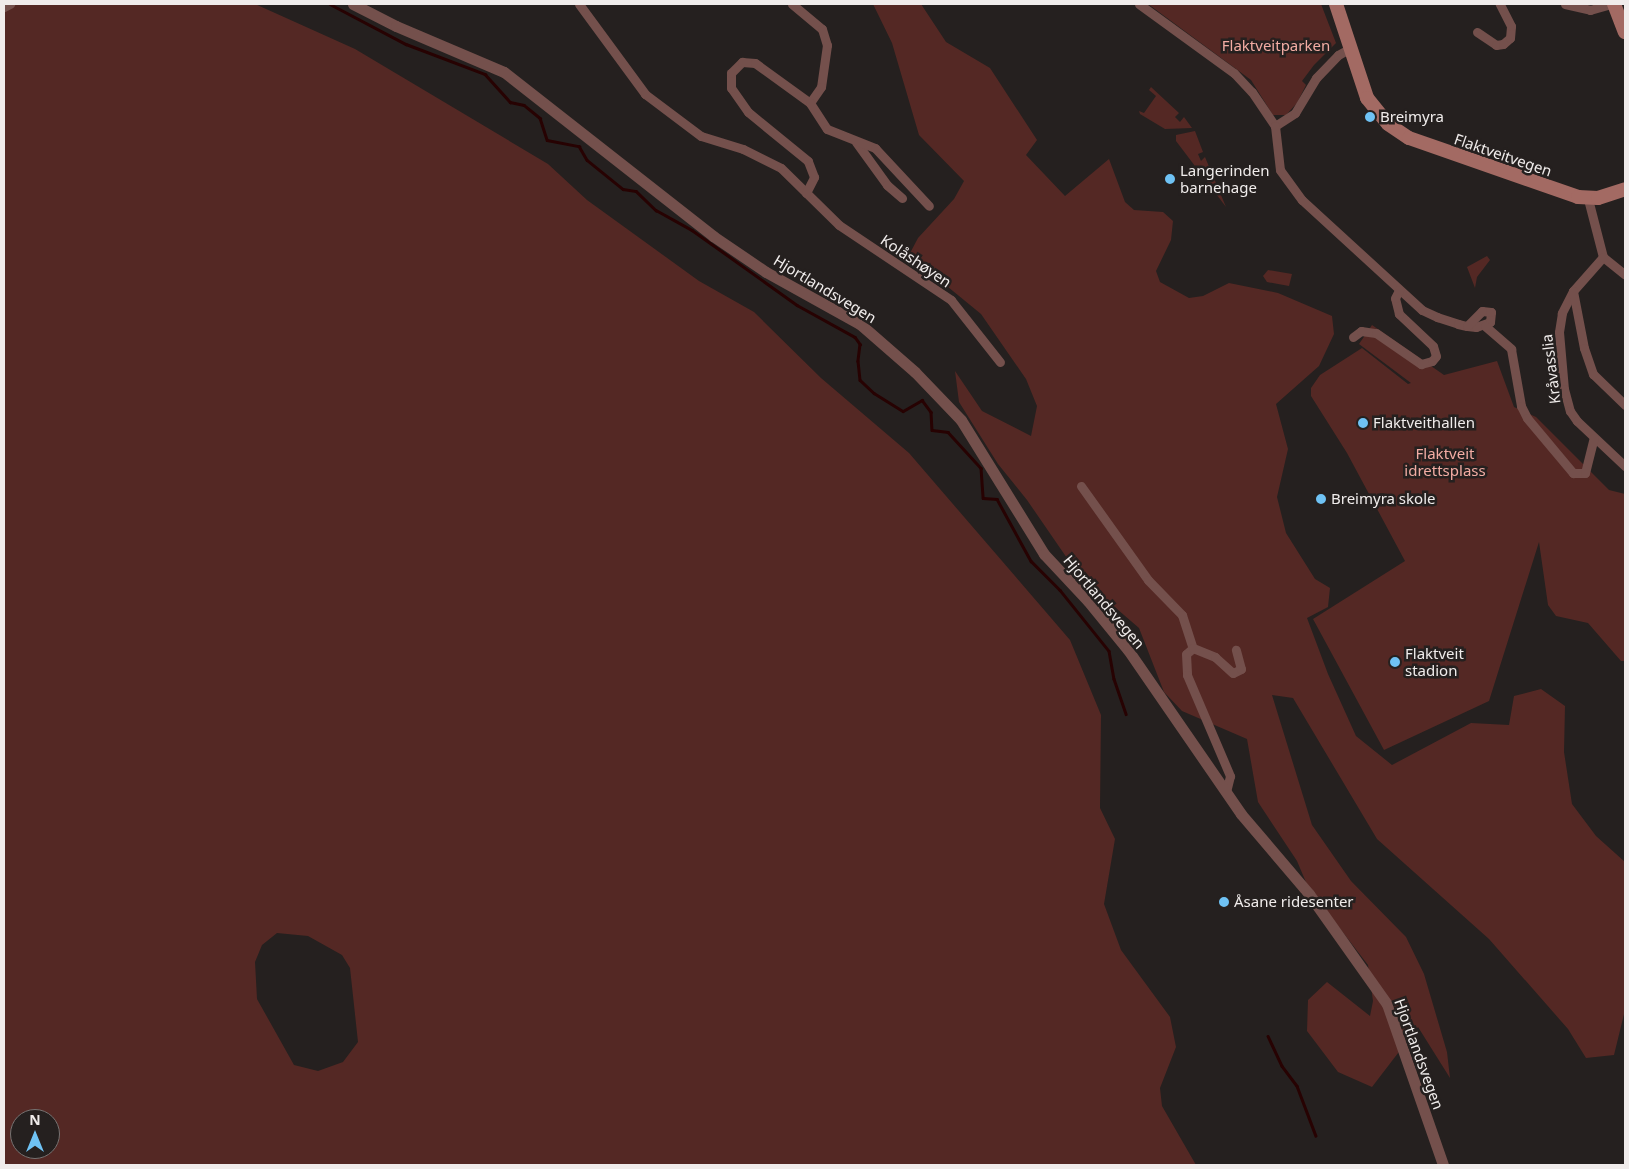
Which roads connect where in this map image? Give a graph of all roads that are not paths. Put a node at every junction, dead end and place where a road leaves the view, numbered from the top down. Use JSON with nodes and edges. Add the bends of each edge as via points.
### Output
{"nodes":[{"id":1,"x":10,"y":4,"type":"edge"},
{"id":2,"x":353,"y":4,"type":"edge"},
{"id":3,"x":579,"y":4,"type":"edge"},
{"id":4,"x":792,"y":4,"type":"edge"},
{"id":5,"x":1139,"y":4,"type":"edge"},
{"id":6,"x":1336,"y":4,"type":"edge"},
{"id":7,"x":1500,"y":4,"type":"edge"},
{"id":8,"x":1565,"y":4,"type":"edge"},
{"id":9,"x":1610,"y":4,"type":"edge"},
{"id":10,"x":1614,"y":4,"type":"edge"},
{"id":11,"x":4,"y":7,"type":"edge"},
{"id":12,"x":1477,"y":32,"type":"dead end"},
{"id":13,"x":1625,"y":32,"type":"edge"},
{"id":14,"x":1349,"y":49,"type":"junction"},
{"id":15,"x":810,"y":103,"type":"junction"},
{"id":16,"x":1275,"y":126,"type":"junction"},
{"id":17,"x":856,"y":142,"type":"junction"},
{"id":18,"x":1625,"y":189,"type":"edge"},
{"id":19,"x":806,"y":193,"type":"junction"},
{"id":20,"x":902,"y":198,"type":"dead end"},
{"id":21,"x":1588,"y":199,"type":"junction"},
{"id":22,"x":929,"y":206,"type":"dead end"},
{"id":23,"x":1603,"y":257,"type":"junction"},
{"id":24,"x":1625,"y":275,"type":"edge"},
{"id":25,"x":1399,"y":290,"type":"junction"},
{"id":26,"x":1573,"y":291,"type":"junction"},
{"id":27,"x":1467,"y":326,"type":"junction"},
{"id":28,"x":1484,"y":326,"type":"junction"},
{"id":29,"x":1353,"y":337,"type":"dead end"},
{"id":30,"x":1000,"y":362,"type":"dead end"},
{"id":31,"x":1625,"y":405,"type":"edge"},
{"id":32,"x":1594,"y":438,"type":"junction"},
{"id":33,"x":1625,"y":466,"type":"edge"},
{"id":34,"x":1081,"y":486,"type":"dead end"},
{"id":35,"x":1193,"y":648,"type":"junction"},
{"id":36,"x":1236,"y":650,"type":"dead end"},
{"id":37,"x":1226,"y":792,"type":"junction"},
{"id":38,"x":1444,"y":1165,"type":"edge"}],
"edges":[{"from":1,"to":11,"type":"street"},
{"from":2,"to":37,"type":"street","name":"Hjortlandsvegen","via":[[504,72],[713,236],[766,272],[860,324],[915,372],[961,420],[1044,554],[1128,650]]},
{"from":3,"to":19,"type":"street","name":"Kolåshøyen","via":[[632,81],[665,112],[701,136],[763,157],[781,168]]},
{"from":4,"to":15,"type":"street","via":[[822,29],[827,45],[821,87]]},
{"from":5,"to":16,"type":"street","via":[[1234,74],[1252,92]]},
{"from":6,"to":14,"type":"main road","name":"Flaktveitvegen"},
{"from":7,"to":12,"type":"street","via":[[1511,26],[1510,38],[1496,45]]},
{"from":8,"to":9,"type":"street","via":[[1590,10]]},
{"from":10,"to":13,"type":"main road"},
{"from":14,"to":16,"type":"street","via":[[1338,55],[1316,78],[1294,113]]},
{"from":14,"to":21,"type":"main road","name":"Flaktveitvegen","via":[[1367,98],[1388,124],[1409,138],[1510,176]]},
{"from":15,"to":17,"type":"street","via":[[827,129]]},
{"from":15,"to":19,"type":"street","via":[[755,63],[742,62],[731,73],[731,88],[748,112],[814,169],[813,185]]},
{"from":16,"to":25,"type":"street","via":[[1278,164],[1291,188]]},
{"from":17,"to":20,"type":"street","via":[[887,185]]},
{"from":17,"to":22,"type":"street","via":[[875,148]]},
{"from":18,"to":21,"type":"main road"},
{"from":19,"to":30,"type":"street","name":"Kolåshøyen","via":[[839,226],[951,300]]},
{"from":21,"to":23,"type":"street"},
{"from":23,"to":24,"type":"street"},
{"from":23,"to":26,"type":"street","name":"Kråvasslia"},
{"from":25,"to":27,"type":"street","via":[[1422,310]]},
{"from":25,"to":29,"type":"street","via":[[1395,298],[1399,314],[1433,346],[1436,356],[1432,361],[1421,364],[1376,333],[1361,331]]},
{"from":26,"to":31,"type":"street","via":[[1584,348],[1593,374]]},
{"from":26,"to":32,"type":"street","name":"Kråvasslia","via":[[1559,324],[1564,389],[1570,411]]},
{"from":27,"to":28,"type":"street"},
{"from":27,"to":28,"type":"street","via":[[1485,309],[1492,317]]},
{"from":28,"to":32,"type":"street","via":[[1511,349],[1521,406],[1527,418],[1573,473],[1585,473]]},
{"from":32,"to":33,"type":"street","name":"Kråvasslia"},
{"from":34,"to":35,"type":"street","via":[[1148,580],[1182,616]]},
{"from":35,"to":36,"type":"street","via":[[1215,657],[1233,673],[1241,668]]},
{"from":35,"to":37,"type":"street","via":[[1186,654],[1187,675],[1230,776]]},
{"from":37,"to":38,"type":"street","name":"Hjortlandsvegen","via":[[1309,894],[1387,1004]]}]}
